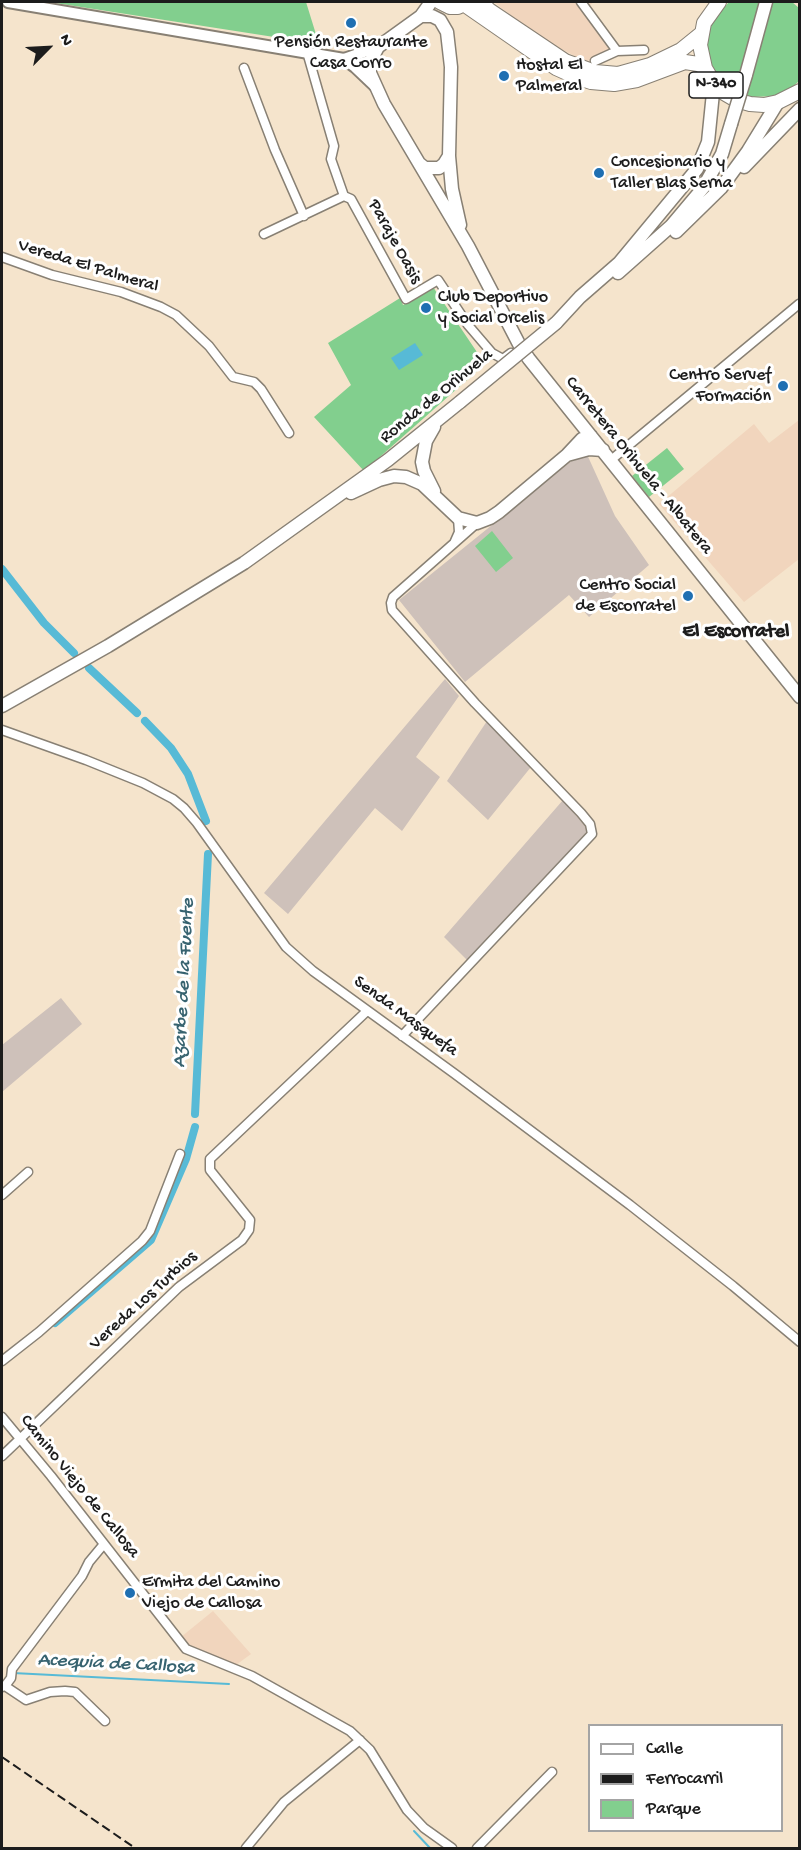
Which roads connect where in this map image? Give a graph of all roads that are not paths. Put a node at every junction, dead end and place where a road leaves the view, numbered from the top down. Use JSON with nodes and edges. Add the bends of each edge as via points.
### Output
{"nodes":[{"id":1,"x":8,"y":2,"type":"edge"},
{"id":2,"x":430,"y":2,"type":"edge"},
{"id":3,"x":440,"y":2,"type":"edge"},
{"id":4,"x":481,"y":2,"type":"edge"},
{"id":5,"x":581,"y":2,"type":"edge"},
{"id":6,"x":719,"y":2,"type":"edge"},
{"id":7,"x":464,"y":4,"type":"edge"},
{"id":8,"x":765,"y":6,"type":"edge"},
{"id":9,"x":421,"y":16,"type":"junction"},
{"id":10,"x":447,"y":32,"type":"junction"},
{"id":11,"x":702,"y":33,"type":"junction"},
{"id":12,"x":378,"y":47,"type":"junction"},
{"id":13,"x":644,"y":50,"type":"dead end"},
{"id":14,"x":617,"y":51,"type":"junction"},
{"id":15,"x":308,"y":52,"type":"junction"},
{"id":16,"x":344,"y":59,"type":"junction"},
{"id":17,"x":595,"y":62,"type":"dead end"},
{"id":18,"x":244,"y":68,"type":"dead end"},
{"id":19,"x":705,"y":68,"type":"junction"},
{"id":20,"x":714,"y":83,"type":"junction"},
{"id":21,"x":377,"y":88,"type":"junction"},
{"id":22,"x":800,"y":91,"type":"edge"},
{"id":23,"x":778,"y":102,"type":"junction"},
{"id":24,"x":800,"y":109,"type":"edge"},
{"id":25,"x":449,"y":156,"type":"junction"},
{"id":26,"x":420,"y":164,"type":"junction"},
{"id":27,"x":721,"y":188,"type":"junction"},
{"id":28,"x":344,"y":196,"type":"junction"},
{"id":29,"x":304,"y":216,"type":"junction"},
{"id":30,"x":264,"y":234,"type":"dead end"},
{"id":31,"x":468,"y":246,"type":"junction"},
{"id":32,"x":2,"y":257,"type":"edge"},
{"id":33,"x":609,"y":280,"type":"junction"},
{"id":34,"x":799,"y":304,"type":"edge"},
{"id":35,"x":556,"y":323,"type":"junction"},
{"id":36,"x":520,"y":346,"type":"junction"},
{"id":37,"x":572,"y":413,"type":"junction"},
{"id":38,"x":440,"y":418,"type":"junction"},
{"id":39,"x":289,"y":433,"type":"dead end"},
{"id":40,"x":591,"y":436,"type":"junction"},
{"id":41,"x":567,"y":455,"type":"junction"},
{"id":42,"x":607,"y":455,"type":"junction"},
{"id":43,"x":438,"y":497,"type":"junction"},
{"id":44,"x":323,"y":507,"type":"junction"},
{"id":45,"x":458,"y":518,"type":"junction"},
{"id":46,"x":477,"y":523,"type":"junction"},
{"id":47,"x":453,"y":544,"type":"junction"},
{"id":48,"x":800,"y":697,"type":"edge"},
{"id":49,"x":2,"y":706,"type":"edge"},
{"id":50,"x":2,"y":730,"type":"edge"},
{"id":51,"x":367,"y":1011,"type":"junction"},
{"id":52,"x":402,"y":1036,"type":"junction"},
{"id":53,"x":180,"y":1154,"type":"dead end"},
{"id":54,"x":28,"y":1172,"type":"dead end"},
{"id":55,"x":2,"y":1195,"type":"edge"},
{"id":56,"x":800,"y":1342,"type":"edge"},
{"id":57,"x":2,"y":1361,"type":"edge"},
{"id":58,"x":2,"y":1417,"type":"edge"},
{"id":59,"x":19,"y":1438,"type":"junction"},
{"id":60,"x":2,"y":1456,"type":"edge"},
{"id":61,"x":104,"y":1544,"type":"junction"},
{"id":62,"x":3,"y":1687,"type":"edge"},
{"id":63,"x":105,"y":1721,"type":"dead end"},
{"id":64,"x":360,"y":1740,"type":"junction"},
{"id":65,"x":552,"y":1772,"type":"dead end"},
{"id":66,"x":249,"y":1845,"type":"edge"},
{"id":67,"x":452,"y":1848,"type":"edge"},
{"id":68,"x":477,"y":1848,"type":"edge"}],
"edges":[{"from":1,"to":15,"type":"street"},
{"from":2,"to":9,"type":"main road"},
{"from":3,"to":7,"type":"highway","number":"N-340","via":[[450,7]]},
{"from":4,"to":11,"type":"highway","number":"N-340","via":[[565,61],[595,72],[618,74],[650,65],[690,44]]},
{"from":5,"to":14,"type":"street"},
{"from":6,"to":11,"type":"highway","number":"N-340"},
{"from":7,"to":10,"type":"main road","via":[[449,21]]},
{"from":7,"to":19,"type":"highway","number":"N-340","via":[[556,68],[591,82],[637,80],[685,62]]},
{"from":8,"to":33,"type":"main road","name":"Ronda de Orihuela","bridge":true,"via":[[722,154],[703,188],[660,237]]},
{"from":9,"to":10,"type":"main road","via":[[440,20]]},
{"from":9,"to":12,"type":"main road"},
{"from":10,"to":25,"type":"main road","via":[[451,67]]},
{"from":11,"to":19,"type":"highway","number":"N-340"},
{"from":12,"to":16,"type":"street"},
{"from":12,"to":21,"type":"main road","via":[[369,62]]},
{"from":13,"to":14,"type":"street"},
{"from":14,"to":17,"type":"street"},
{"from":15,"to":16,"type":"street"},
{"from":15,"to":28,"type":"street","name":"Paraje Oasis","via":[[334,146],[331,159]]},
{"from":16,"to":21,"type":"street"},
{"from":18,"to":29,"type":"street"},
{"from":19,"to":20,"type":"highway","number":"N-340"},
{"from":20,"to":23,"type":"highway","number":"N-340","via":[[736,100],[764,105]]},
{"from":20,"to":35,"type":"main road","via":[[708,142],[697,169],[619,263]]},
{"from":21,"to":26,"type":"main road"},
{"from":22,"to":23,"type":"highway","number":"N-340"},
{"from":23,"to":27,"type":"main road"},
{"from":24,"to":27,"type":"main road"},
{"from":25,"to":26,"type":"main road","via":[[439,168]]},
{"from":25,"to":31,"type":"main road","via":[[458,220]]},
{"from":26,"to":31,"type":"main road"},
{"from":27,"to":33,"type":"main road","via":[[665,243]]},
{"from":28,"to":29,"type":"street"},
{"from":28,"to":36,"type":"street","name":"Paraje Oasis","via":[[351,199],[406,299],[438,280],[492,353],[503,359]]},
{"from":29,"to":30,"type":"street"},
{"from":31,"to":36,"type":"main road","name":"Carretera Orihuela - Albatera"},
{"from":32,"to":39,"type":"street","name":"Vereda El Palmeral","via":[[52,275],[121,292],[176,315],[209,346],[233,377],[254,382],[261,389]]},
{"from":33,"to":35,"type":"main road","name":"Ronda de Orihuela"},
{"from":34,"to":42,"type":"street"},
{"from":35,"to":38,"type":"main road","name":"Ronda de Orihuela","bridge":true},
{"from":36,"to":37,"type":"main road","name":"Carretera Orihuela - Albatera"},
{"from":37,"to":40,"type":"main road","name":"Carretera Orihuela - Albatera"},
{"from":37,"to":41,"type":"main road","via":[[578,436]]},
{"from":38,"to":43,"type":"main road","via":[[426,441],[422,462]]},
{"from":38,"to":44,"type":"main road","name":"Ronda de Orihuela"},
{"from":40,"to":41,"type":"main road","via":[[582,448]]},
{"from":40,"to":42,"type":"main road","name":"Carretera Orihuela - Albatera"},
{"from":41,"to":42,"type":"main road","via":[[589,449]]},
{"from":41,"to":46,"type":"main road","via":[[499,512]]},
{"from":42,"to":48,"type":"main road","name":"Carretera Orihuela - Albatera"},
{"from":43,"to":44,"type":"main road","via":[[422,484],[394,476]]},
{"from":43,"to":45,"type":"main road"},
{"from":44,"to":49,"type":"main road","name":"Ronda de Orihuela","via":[[208,586]]},
{"from":45,"to":46,"type":"main road"},
{"from":45,"to":47,"type":"street","via":[[459,532]]},
{"from":46,"to":47,"type":"street"},
{"from":47,"to":52,"type":"street","via":[[393,597],[392,610],[581,813],[592,834]]},
{"from":50,"to":51,"type":"street","name":"Senda Masquefa","via":[[86,760],[173,799],[197,823],[286,947]]},
{"from":51,"to":52,"type":"street","name":"Senda Masquefa"},
{"from":51,"to":59,"type":"street","name":"Vereda Los Turbios","via":[[210,1159],[210,1170],[250,1220],[242,1240],[179,1287]]},
{"from":52,"to":56,"type":"street","name":"Senda Masquefa","via":[[630,1205]]},
{"from":53,"to":57,"type":"street","via":[[150,1231],[142,1241]]},
{"from":54,"to":55,"type":"street"},
{"from":58,"to":59,"type":"street","name":"Camino Viejo de Callosa"},
{"from":59,"to":60,"type":"street","name":"Vereda Los Turbios"},
{"from":59,"to":61,"type":"street","name":"Camino Viejo de Callosa"},
{"from":61,"to":62,"type":"street"},
{"from":61,"to":64,"type":"street","name":"Camino Viejo de Callosa","via":[[186,1648],[252,1676]]},
{"from":62,"to":63,"type":"street","via":[[26,1700],[50,1692],[75,1692]]},
{"from":64,"to":66,"type":"street","via":[[284,1802]]},
{"from":64,"to":67,"type":"street","name":"Camino Viejo de Callosa","via":[[407,1810]]},
{"from":65,"to":68,"type":"street"}]}
